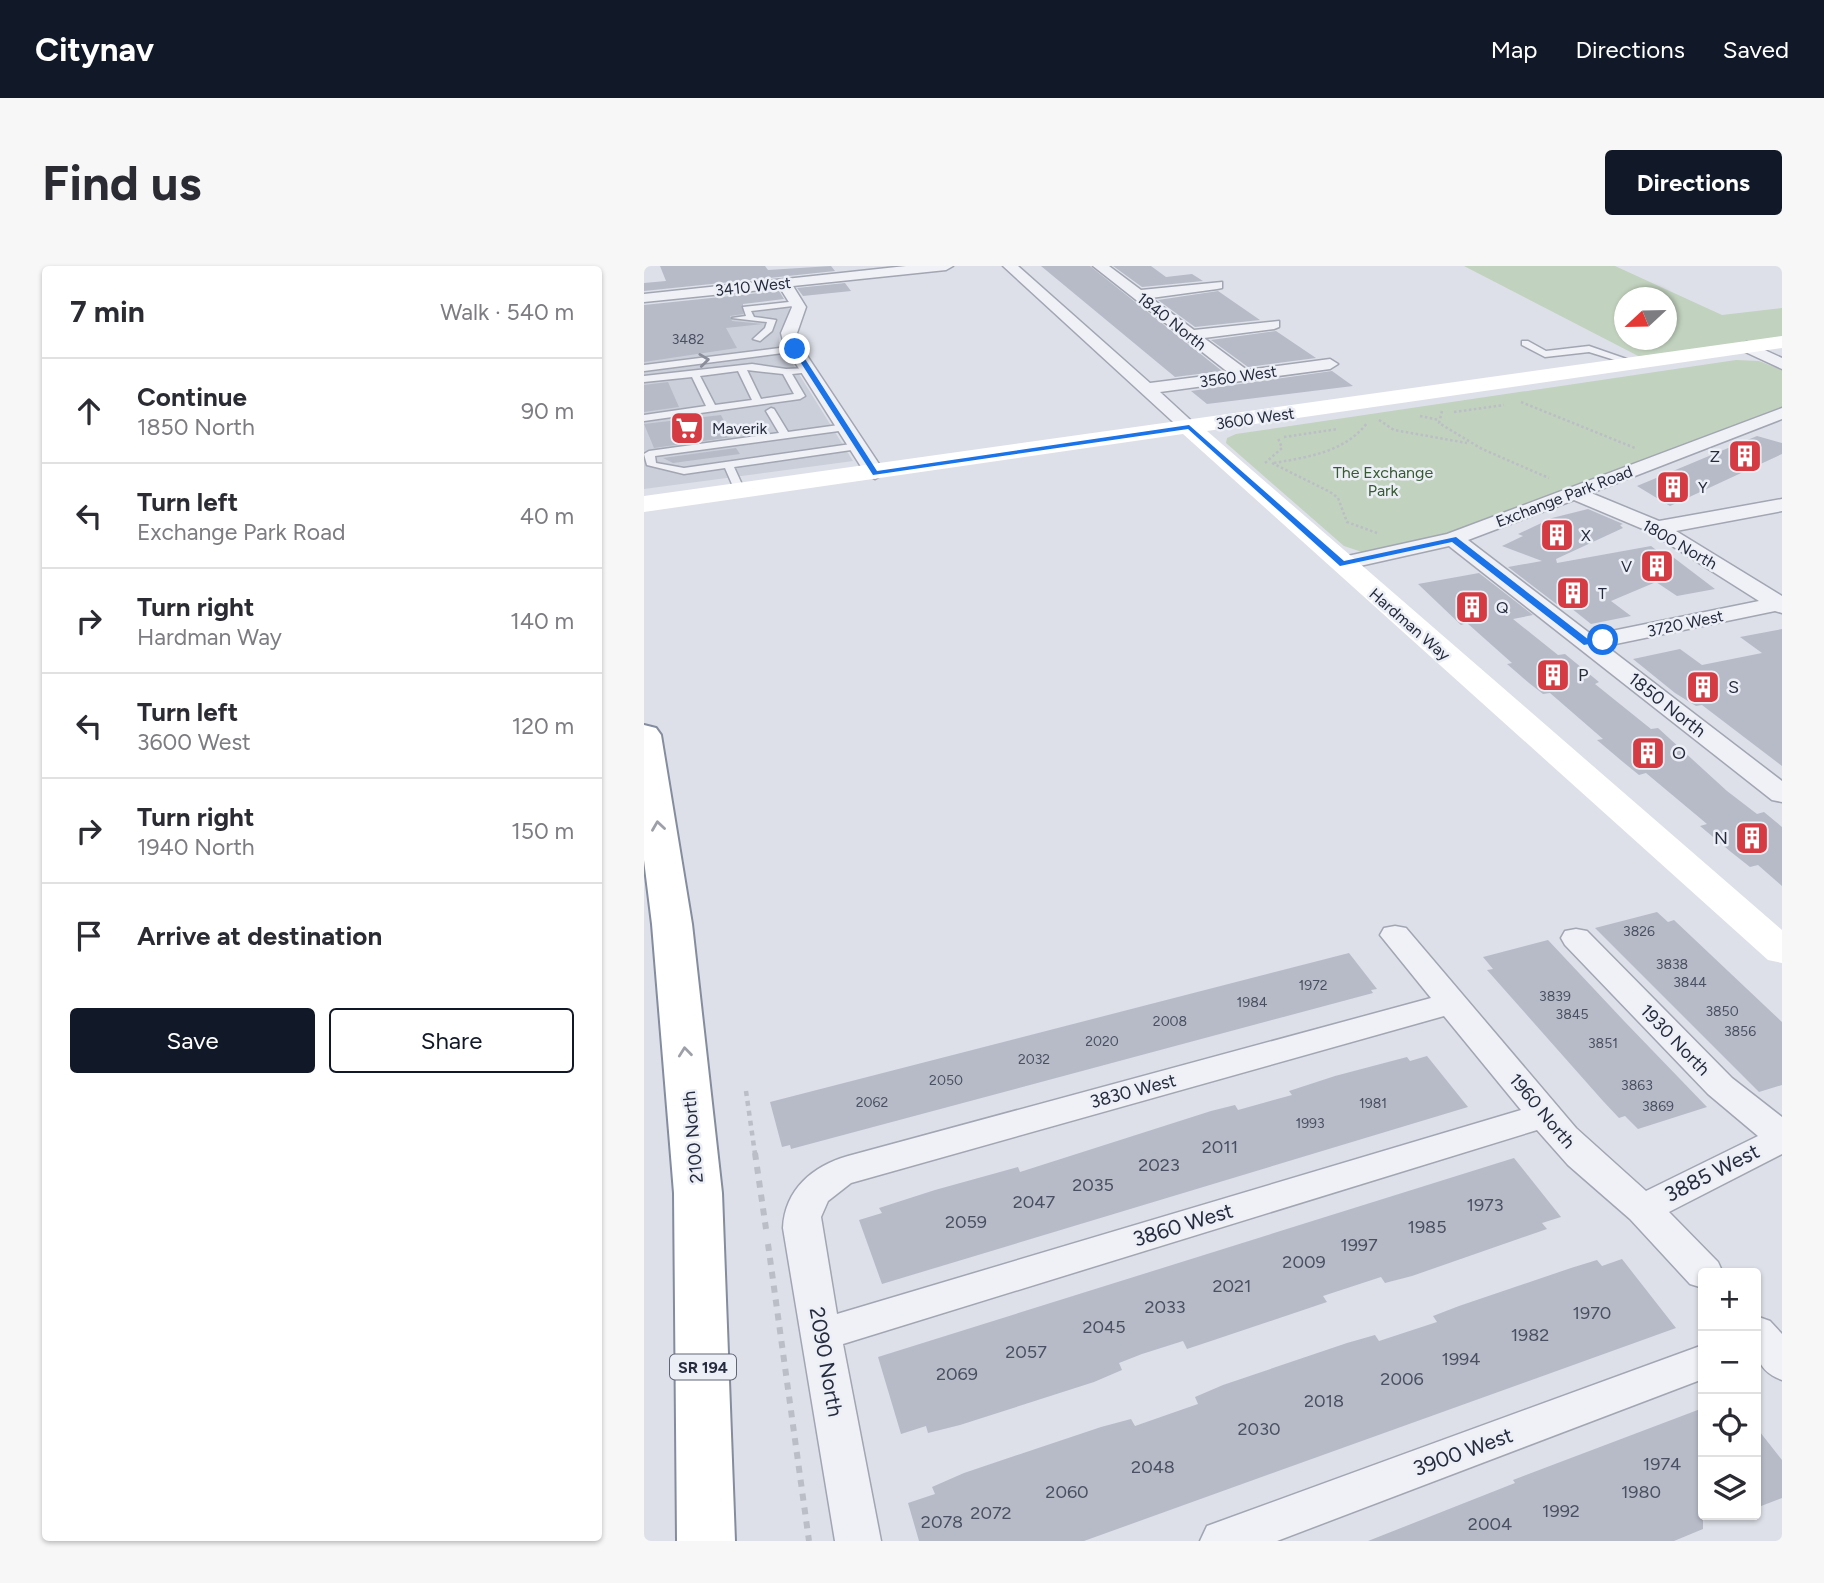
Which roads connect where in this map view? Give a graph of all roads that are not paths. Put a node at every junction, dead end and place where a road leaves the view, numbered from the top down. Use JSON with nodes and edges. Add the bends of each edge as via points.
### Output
{"nodes":[{"id":1,"x":946,"y":266,"type":"edge"},
{"id":2,"x":1010,"y":266,"type":"edge"},
{"id":3,"x":1100,"y":266,"type":"edge"},
{"id":4,"x":867,"y":270,"type":"edge"},
{"id":5,"x":785,"y":283,"type":"junction"},
{"id":6,"x":1217,"y":285,"type":"dead end"},
{"id":7,"x":1138,"y":295,"type":"junction"},
{"id":8,"x":644,"y":298,"type":"edge"},
{"id":9,"x":798,"y":303,"type":"junction"},
{"id":10,"x":750,"y":314,"type":"junction"},
{"id":11,"x":736,"y":318,"type":"dead end"},
{"id":12,"x":1274,"y":324,"type":"dead end"},
{"id":13,"x":1191,"y":335,"type":"junction"},
{"id":14,"x":757,"y":339,"type":"junction"},
{"id":15,"x":1782,"y":342,"type":"edge"},
{"id":16,"x":1525,"y":343,"type":"dead end"},
{"id":17,"x":1747,"y":347,"type":"junction"},
{"id":18,"x":795,"y":349,"type":"junction"},
{"id":19,"x":763,"y":353,"type":"junction"},
{"id":20,"x":1634,"y":363,"type":"junction"},
{"id":21,"x":1782,"y":363,"type":"edge"},
{"id":22,"x":1330,"y":364,"type":"dead end"},
{"id":23,"x":644,"y":368,"type":"edge"},
{"id":24,"x":741,"y":368,"type":"junction"},
{"id":25,"x":808,"y":369,"type":"junction"},
{"id":26,"x":786,"y":372,"type":"junction"},
{"id":27,"x":695,"y":374,"type":"junction"},
{"id":28,"x":1243,"y":376,"type":"junction"},
{"id":29,"x":644,"y":379,"type":"edge"},
{"id":30,"x":1146,"y":388,"type":"junction"},
{"id":31,"x":758,"y":402,"type":"junction"},
{"id":32,"x":712,"y":408,"type":"junction"},
{"id":33,"x":771,"y":411,"type":"dead end"},
{"id":34,"x":1782,"y":413,"type":"edge"},
{"id":35,"x":644,"y":418,"type":"edge"},
{"id":36,"x":846,"y":427,"type":"junction"},
{"id":37,"x":1189,"y":427,"type":"junction"},
{"id":38,"x":778,"y":438,"type":"junction"},
{"id":39,"x":756,"y":445,"type":"junction"},
{"id":40,"x":858,"y":446,"type":"junction"},
{"id":41,"x":787,"y":448,"type":"dead end"},
{"id":42,"x":732,"y":449,"type":"junction"},
{"id":43,"x":709,"y":452,"type":"junction"},
{"id":44,"x":685,"y":455,"type":"junction"},
{"id":45,"x":799,"y":455,"type":"junction"},
{"id":46,"x":776,"y":458,"type":"junction"},
{"id":47,"x":752,"y":461,"type":"junction"},
{"id":48,"x":728,"y":465,"type":"junction"},
{"id":49,"x":704,"y":468,"type":"junction"},
{"id":50,"x":875,"y":473,"type":"junction"},
{"id":51,"x":740,"y":491,"type":"junction"},
{"id":52,"x":1573,"y":492,"type":"junction"},
{"id":53,"x":644,"y":504,"type":"edge"},
{"id":54,"x":1782,"y":505,"type":"edge"},
{"id":55,"x":1657,"y":528,"type":"junction"},
{"id":56,"x":1453,"y":539,"type":"junction"},
{"id":57,"x":1342,"y":564,"type":"junction"},
{"id":58,"x":1781,"y":604,"type":"edge"},
{"id":59,"x":1587,"y":643,"type":"junction"},
{"id":60,"x":644,"y":735,"type":"edge"},
{"id":61,"x":1782,"y":794,"type":"edge"},
{"id":62,"x":1395,"y":935,"type":"dead end"},
{"id":63,"x":1576,"y":937,"type":"dead end"},
{"id":64,"x":1782,"y":951,"type":"edge"},
{"id":65,"x":1452,"y":1003,"type":"junction"},
{"id":66,"x":1545,"y":1115,"type":"junction"},
{"id":67,"x":1782,"y":1137,"type":"edge"},
{"id":68,"x":818,"y":1187,"type":"joint"},
{"id":69,"x":698,"y":1193,"type":"junction"},
{"id":70,"x":1643,"y":1209,"type":"junction"},
{"id":71,"x":1699,"y":1268,"type":"edge"},
{"id":72,"x":821,"y":1335,"type":"junction"},
{"id":73,"x":1698,"y":1364,"type":"edge"},
{"id":74,"x":706,"y":1541,"type":"edge"},
{"id":75,"x":731,"y":1541,"type":"edge"},
{"id":76,"x":858,"y":1541,"type":"edge"},
{"id":77,"x":1223,"y":1541,"type":"edge"}],
"edges":[{"from":1,"to":4,"type":"street","name":"3410 West"},
{"from":2,"to":30,"type":"street","name":"Hardman Way"},
{"from":3,"to":7,"type":"street","name":"1840 North"},
{"from":4,"to":5,"type":"street","name":"3410 West"},
{"from":5,"to":8,"type":"street","name":"3410 West","via":[[727,283]]},
{"from":5,"to":9,"type":"street"},
{"from":6,"to":7,"type":"street"},
{"from":7,"to":13,"type":"street","name":"1840 North"},
{"from":9,"to":10,"type":"lane"},
{"from":9,"to":18,"type":"street","via":[[789,334]]},
{"from":10,"to":11,"type":"lane"},
{"from":10,"to":14,"type":"lane"},
{"from":10,"to":14,"type":"lane","via":[[772,321]]},
{"from":12,"to":13,"type":"street"},
{"from":13,"to":28,"type":"street","name":"1840 North"},
{"from":14,"to":19,"type":"lane"},
{"from":15,"to":17,"type":"main road","name":"3600 West"},
{"from":16,"to":20,"type":"lane","via":[[1545,354],[1589,349]]},
{"from":17,"to":20,"type":"main road","name":"3600 West"},
{"from":17,"to":21,"type":"street"},
{"from":18,"to":19,"type":"lane"},
{"from":18,"to":25,"type":"street"},
{"from":23,"to":19,"type":"lane","one_way":true},
{"from":20,"to":37,"type":"main road","name":"3600 West"},
{"from":22,"to":28,"type":"street","name":"3560 West"},
{"from":24,"to":26,"type":"lane"},
{"from":24,"to":27,"type":"lane"},
{"from":24,"to":31,"type":"lane"},
{"from":25,"to":26,"type":"lane"},
{"from":25,"to":36,"type":"street"},
{"from":26,"to":31,"type":"lane","via":[[799,398]]},
{"from":27,"to":29,"type":"lane"},
{"from":27,"to":32,"type":"lane"},
{"from":28,"to":30,"type":"street","name":"3560 West"},
{"from":30,"to":37,"type":"street","name":"Hardman Way"},
{"from":31,"to":32,"type":"lane"},
{"from":32,"to":35,"type":"lane"},
{"from":33,"to":38,"type":"lane"},
{"from":34,"to":52,"type":"street","name":"Exchange Park Road"},
{"from":36,"to":38,"type":"lane"},
{"from":36,"to":40,"type":"street"},
{"from":37,"to":50,"type":"main road","name":"3600 West"},
{"from":37,"to":57,"type":"main road","name":"Hardman Way"},
{"from":38,"to":39,"type":"lane"},
{"from":39,"to":42,"type":"lane"},
{"from":39,"to":46,"type":"lane"},
{"from":40,"to":45,"type":"lane"},
{"from":40,"to":50,"type":"street"},
{"from":41,"to":45,"type":"lane"},
{"from":42,"to":43,"type":"lane"},
{"from":42,"to":47,"type":"lane"},
{"from":43,"to":44,"type":"lane"},
{"from":43,"to":48,"type":"lane"},
{"from":44,"to":49,"type":"lane"},
{"from":44,"to":49,"type":"lane","via":[[649,454],[652,464],[684,471]]},
{"from":45,"to":46,"type":"lane"},
{"from":46,"to":47,"type":"lane"},
{"from":47,"to":48,"type":"lane"},
{"from":48,"to":49,"type":"lane"},
{"from":48,"to":51,"type":"lane"},
{"from":50,"to":51,"type":"main road","name":"3600 West"},
{"from":51,"to":53,"type":"main road","name":"3600 West"},
{"from":52,"to":55,"type":"street","name":"1800 North"},
{"from":52,"to":56,"type":"street","name":"Exchange Park Road"},
{"from":54,"to":55,"type":"street"},
{"from":55,"to":58,"type":"street","name":"1800 North"},
{"from":56,"to":57,"type":"street","name":"Exchange Park Road"},
{"from":56,"to":59,"type":"street","name":"1850 North"},
{"from":57,"to":64,"type":"main road","name":"Hardman Way"},
{"from":58,"to":59,"type":"street","name":"3720 West"},
{"from":59,"to":61,"type":"street","name":"1850 North"},
{"from":69,"to":60,"type":"main road","name":"2100 North","number":"SR 194","one_way":true,"via":[[671,924]]},
{"from":62,"to":65,"type":"street","name":"1960 North"},
{"from":63,"to":67,"type":"street","name":"1930 North","via":[[1720,1086]]},
{"from":65,"to":66,"type":"street","name":"1960 North"},
{"from":65,"to":68,"type":"street","name":"3830 West","via":[[848,1169]]},
{"from":66,"to":70,"type":"street","name":"1960 North","via":[[1581,1156]]},
{"from":66,"to":72,"type":"street","name":"3860 West"},
{"from":67,"to":70,"type":"street","name":"3885 West"},
{"from":68,"to":72,"type":"street","name":"2090 North","via":[[803,1207],[802,1218]]},
{"from":69,"to":74,"type":"main road","number":"SR 194"},
{"from":69,"to":75,"type":"main road","name":"2100 North"},
{"from":70,"to":71,"type":"street","name":"1960 North"},
{"from":72,"to":76,"type":"street","name":"2090 North"},
{"from":73,"to":77,"type":"street","name":"3900 West"}]}
